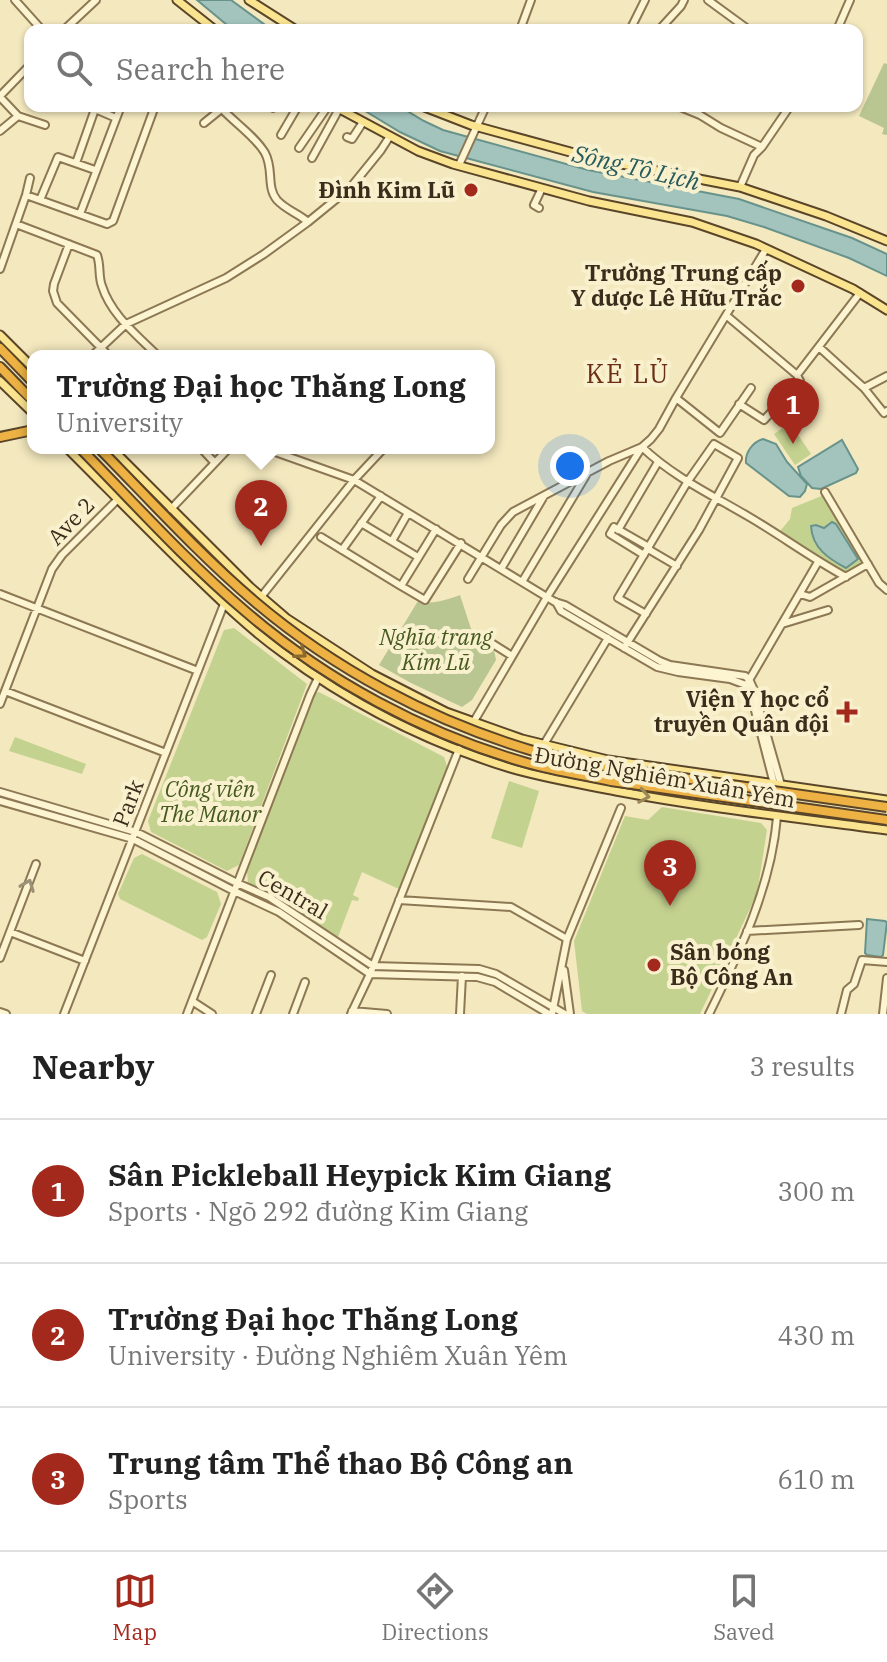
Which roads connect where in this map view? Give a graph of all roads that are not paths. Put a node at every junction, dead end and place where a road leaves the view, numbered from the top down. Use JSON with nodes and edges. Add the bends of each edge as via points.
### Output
{"nodes":[{"id":1,"x":15,"y":0,"type":"edge"},
{"id":2,"x":96,"y":0,"type":"edge"},
{"id":3,"x":177,"y":0,"type":"edge"},
{"id":4,"x":249,"y":0,"type":"edge"},
{"id":5,"x":531,"y":0,"type":"edge"},
{"id":6,"x":645,"y":0,"type":"edge"},
{"id":7,"x":684,"y":0,"type":"edge"},
{"id":8,"x":708,"y":0,"type":"edge"},
{"id":9,"x":850,"y":0,"type":"edge"},
{"id":10,"x":37,"y":24,"type":"edge"},
{"id":11,"x":70,"y":24,"type":"edge"},
{"id":12,"x":207,"y":24,"type":"edge"},
{"id":13,"x":287,"y":24,"type":"edge"},
{"id":14,"x":522,"y":24,"type":"edge"},
{"id":15,"x":633,"y":24,"type":"edge"},
{"id":16,"x":664,"y":24,"type":"edge"},
{"id":17,"x":741,"y":24,"type":"edge"},
{"id":18,"x":840,"y":24,"type":"edge"},
{"id":19,"x":24,"y":71,"type":"edge"},
{"id":20,"x":0,"y":96,"type":"edge"},
{"id":21,"x":91,"y":112,"type":"edge"},
{"id":22,"x":102,"y":112,"type":"edge"},
{"id":23,"x":118,"y":112,"type":"edge"},
{"id":24,"x":153,"y":112,"type":"edge"},
{"id":25,"x":217,"y":112,"type":"edge"},
{"id":26,"x":228,"y":112,"type":"edge"},
{"id":27,"x":294,"y":112,"type":"edge"},
{"id":28,"x":324,"y":112,"type":"edge"},
{"id":29,"x":334,"y":112,"type":"edge"},
{"id":30,"x":345,"y":112,"type":"edge"},
{"id":31,"x":436,"y":112,"type":"edge"},
{"id":32,"x":483,"y":112,"type":"edge"},
{"id":33,"x":693,"y":112,"type":"edge"},
{"id":34,"x":786,"y":112,"type":"edge"},
{"id":35,"x":18,"y":116,"type":"junction"},
{"id":36,"x":116,"y":118,"type":"junction"},
{"id":37,"x":363,"y":122,"type":"junction"},
{"id":38,"x":204,"y":123,"type":"dead end"},
{"id":39,"x":45,"y":125,"type":"dead end"},
{"id":40,"x":474,"y":129,"type":"junction"},
{"id":41,"x":0,"y":131,"type":"edge"},
{"id":42,"x":281,"y":135,"type":"dead end"},
{"id":43,"x":390,"y":136,"type":"junction"},
{"id":44,"x":347,"y":137,"type":"dead end"},
{"id":45,"x":762,"y":147,"type":"junction"},
{"id":46,"x":299,"y":148,"type":"dead end"},
{"id":47,"x":312,"y":158,"type":"dead end"},
{"id":48,"x":76,"y":163,"type":"junction"},
{"id":49,"x":460,"y":163,"type":"junction"},
{"id":50,"x":95,"y":170,"type":"junction"},
{"id":51,"x":30,"y":178,"type":"dead end"},
{"id":52,"x":740,"y":187,"type":"junction"},
{"id":53,"x":542,"y":188,"type":"junction"},
{"id":54,"x":26,"y":195,"type":"junction"},
{"id":55,"x":40,"y":200,"type":"junction"},
{"id":56,"x":539,"y":208,"type":"dead end"},
{"id":57,"x":80,"y":214,"type":"junction"},
{"id":58,"x":308,"y":222,"type":"junction"},
{"id":59,"x":16,"y":224,"type":"junction"},
{"id":60,"x":887,"y":241,"type":"edge"},
{"id":61,"x":69,"y":244,"type":"junction"},
{"id":62,"x":766,"y":249,"type":"junction"},
{"id":63,"x":0,"y":269,"type":"edge"},
{"id":64,"x":860,"y":293,"type":"junction"},
{"id":65,"x":887,"y":310,"type":"edge"},
{"id":66,"x":727,"y":316,"type":"junction"},
{"id":67,"x":126,"y":324,"type":"junction"},
{"id":68,"x":0,"y":335,"type":"edge"},
{"id":69,"x":819,"y":347,"type":"junction"},
{"id":70,"x":0,"y":348,"type":"edge"},
{"id":71,"x":100,"y":348,"type":"junction"},
{"id":72,"x":102,"y":350,"type":"edge"},
{"id":73,"x":152,"y":350,"type":"edge"},
{"id":74,"x":27,"y":362,"type":"edge"},
{"id":75,"x":0,"y":367,"type":"edge"},
{"id":76,"x":797,"y":375,"type":"junction"},
{"id":77,"x":27,"y":376,"type":"edge"},
{"id":78,"x":887,"y":376,"type":"edge"},
{"id":79,"x":0,"y":381,"type":"edge"},
{"id":80,"x":751,"y":388,"type":"dead end"},
{"id":81,"x":864,"y":388,"type":"junction"},
{"id":82,"x":27,"y":395,"type":"edge"},
{"id":83,"x":676,"y":398,"type":"junction"},
{"id":84,"x":739,"y":404,"type":"junction"},
{"id":85,"x":27,"y":407,"type":"edge"},
{"id":86,"x":887,"y":411,"type":"edge"},
{"id":87,"x":27,"y":431,"type":"edge"},
{"id":88,"x":0,"y":437,"type":"edge"},
{"id":89,"x":642,"y":447,"type":"junction"},
{"id":90,"x":73,"y":454,"type":"edge"},
{"id":91,"x":86,"y":454,"type":"edge"},
{"id":92,"x":105,"y":454,"type":"edge"},
{"id":93,"x":117,"y":454,"type":"edge"},
{"id":94,"x":207,"y":454,"type":"edge"},
{"id":95,"x":223,"y":454,"type":"edge"},
{"id":96,"x":281,"y":454,"type":"edge"},
{"id":97,"x":378,"y":454,"type":"edge"},
{"id":98,"x":214,"y":462,"type":"junction"},
{"id":99,"x":658,"y":462,"type":"junction"},
{"id":100,"x":588,"y":472,"type":"junction"},
{"id":101,"x":354,"y":480,"type":"junction"},
{"id":102,"x":688,"y":481,"type":"junction"},
{"id":103,"x":825,"y":492,"type":"dead end"},
{"id":104,"x":545,"y":494,"type":"junction"},
{"id":105,"x":381,"y":496,"type":"junction"},
{"id":106,"x":118,"y":499,"type":"junction"},
{"id":107,"x":717,"y":499,"type":"junction"},
{"id":108,"x":171,"y":509,"type":"junction"},
{"id":109,"x":408,"y":513,"type":"junction"},
{"id":110,"x":361,"y":523,"type":"junction"},
{"id":111,"x":436,"y":529,"type":"junction"},
{"id":112,"x":321,"y":537,"type":"dead end"},
{"id":113,"x":392,"y":541,"type":"junction"},
{"id":114,"x":461,"y":543,"type":"junction"},
{"id":115,"x":342,"y":550,"type":"junction"},
{"id":116,"x":647,"y":550,"type":"junction"},
{"id":117,"x":481,"y":556,"type":"junction"},
{"id":118,"x":418,"y":557,"type":"junction"},
{"id":119,"x":818,"y":562,"type":"junction"},
{"id":120,"x":868,"y":564,"type":"junction"},
{"id":121,"x":677,"y":566,"type":"junction"},
{"id":122,"x":501,"y":569,"type":"junction"},
{"id":123,"x":846,"y":577,"type":"junction"},
{"id":124,"x":468,"y":579,"type":"dead end"},
{"id":125,"x":522,"y":582,"type":"junction"},
{"id":126,"x":401,"y":586,"type":"junction"},
{"id":127,"x":887,"y":590,"type":"edge"},
{"id":128,"x":0,"y":594,"type":"edge"},
{"id":129,"x":800,"y":594,"type":"junction"},
{"id":130,"x":261,"y":597,"type":"junction"},
{"id":131,"x":547,"y":597,"type":"junction"},
{"id":132,"x":224,"y":604,"type":"junction"},
{"id":133,"x":36,"y":608,"type":"junction"},
{"id":134,"x":563,"y":608,"type":"junction"},
{"id":135,"x":792,"y":608,"type":"junction"},
{"id":136,"x":828,"y":610,"type":"dead end"},
{"id":137,"x":646,"y":614,"type":"junction"},
{"id":138,"x":805,"y":617,"type":"junction"},
{"id":139,"x":782,"y":624,"type":"junction"},
{"id":140,"x":477,"y":634,"type":"dead end"},
{"id":141,"x":608,"y":638,"type":"junction"},
{"id":142,"x":626,"y":645,"type":"junction"},
{"id":143,"x":335,"y":651,"type":"junction"},
{"id":144,"x":512,"y":656,"type":"junction"},
{"id":145,"x":198,"y":671,"type":"junction"},
{"id":146,"x":318,"y":678,"type":"junction"},
{"id":147,"x":748,"y":682,"type":"junction"},
{"id":148,"x":5,"y":691,"type":"junction"},
{"id":149,"x":0,"y":704,"type":"edge"},
{"id":150,"x":473,"y":723,"type":"junction"},
{"id":151,"x":543,"y":746,"type":"junction"},
{"id":152,"x":459,"y":749,"type":"junction"},
{"id":153,"x":166,"y":753,"type":"junction"},
{"id":154,"x":778,"y":785,"type":"junction"},
{"id":155,"x":0,"y":792,"type":"edge"},
{"id":156,"x":856,"y":796,"type":"junction"},
{"id":157,"x":887,"y":800,"type":"edge"},
{"id":158,"x":0,"y":801,"type":"edge"},
{"id":159,"x":887,"y":807,"type":"edge"},
{"id":160,"x":621,"y":808,"type":"dead end"},
{"id":161,"x":777,"y":817,"type":"junction"},
{"id":162,"x":887,"y":820,"type":"edge"},
{"id":163,"x":853,"y":825,"type":"junction"},
{"id":164,"x":887,"y":830,"type":"edge"},
{"id":165,"x":134,"y":836,"type":"junction"},
{"id":166,"x":36,"y":864,"type":"dead end"},
{"id":167,"x":237,"y":883,"type":"junction"},
{"id":168,"x":234,"y":891,"type":"junction"},
{"id":169,"x":399,"y":900,"type":"junction"},
{"id":170,"x":859,"y":925,"type":"dead end"},
{"id":171,"x":747,"y":931,"type":"junction"},
{"id":172,"x":10,"y":932,"type":"junction"},
{"id":173,"x":567,"y":939,"type":"junction"},
{"id":174,"x":0,"y":958,"type":"edge"},
{"id":175,"x":85,"y":961,"type":"junction"},
{"id":176,"x":563,"y":961,"type":"junction"},
{"id":177,"x":887,"y":962,"type":"edge"},
{"id":178,"x":372,"y":970,"type":"junction"},
{"id":179,"x":271,"y":975,"type":"dead end"},
{"id":180,"x":462,"y":976,"type":"junction"},
{"id":181,"x":887,"y":978,"type":"edge"},
{"id":182,"x":305,"y":982,"type":"dead end"},
{"id":183,"x":192,"y":1001,"type":"junction"},
{"id":184,"x":0,"y":1012,"type":"edge"},
{"id":185,"x":552,"y":1012,"type":"edge"},
{"id":186,"x":351,"y":1013,"type":"edge"},
{"id":187,"x":710,"y":1013,"type":"edge"},
{"id":188,"x":6,"y":1014,"type":"edge"},
{"id":189,"x":64,"y":1014,"type":"edge"},
{"id":190,"x":187,"y":1014,"type":"edge"},
{"id":191,"x":212,"y":1014,"type":"edge"},
{"id":192,"x":256,"y":1014,"type":"edge"},
{"id":193,"x":293,"y":1014,"type":"edge"},
{"id":194,"x":387,"y":1014,"type":"edge"},
{"id":195,"x":460,"y":1014,"type":"edge"},
{"id":196,"x":568,"y":1014,"type":"edge"},
{"id":197,"x":719,"y":1014,"type":"edge"},
{"id":198,"x":841,"y":1014,"type":"edge"},
{"id":199,"x":883,"y":1014,"type":"edge"}],
"edges":[{"from":1,"to":10,"type":"street"},
{"from":2,"to":11,"type":"street"},
{"from":3,"to":12,"type":"main road"},
{"from":4,"to":13,"type":"main road"},
{"from":5,"to":14,"type":"street"},
{"from":6,"to":15,"type":"street"},
{"from":7,"to":16,"type":"street"},
{"from":8,"to":17,"type":"street"},
{"from":9,"to":18,"type":"street"},
{"from":19,"to":20,"type":"street"},
{"from":20,"to":35,"type":"street"},
{"from":21,"to":48,"type":"street"},
{"from":22,"to":36,"type":"street"},
{"from":23,"to":36,"type":"street"},
{"from":24,"to":57,"type":"street","via":[[115,217],[107,224]]},
{"from":25,"to":38,"type":"street"},
{"from":26,"to":58,"type":"street","via":[[264,151],[276,199]]},
{"from":27,"to":42,"type":"street"},
{"from":28,"to":46,"type":"street"},
{"from":29,"to":47,"type":"street"},
{"from":30,"to":37,"type":"main road"},
{"from":31,"to":40,"type":"main road"},
{"from":32,"to":40,"type":"street"},
{"from":33,"to":45,"type":"street"},
{"from":34,"to":45,"type":"street"},
{"from":35,"to":39,"type":"street"},
{"from":35,"to":41,"type":"street"},
{"from":36,"to":50,"type":"street"},
{"from":37,"to":43,"type":"main road"},
{"from":37,"to":44,"type":"street","via":[[352,139]]},
{"from":40,"to":49,"type":"street"},
{"from":40,"to":52,"type":"main road","via":[[604,162]]},
{"from":43,"to":49,"type":"main road"},
{"from":43,"to":58,"type":"street","via":[[351,187]]},
{"from":45,"to":52,"type":"street"},
{"from":48,"to":50,"type":"street"},
{"from":48,"to":55,"type":"street","via":[[58,157]]},
{"from":49,"to":53,"type":"main road"},
{"from":50,"to":57,"type":"street"},
{"from":51,"to":54,"type":"street"},
{"from":52,"to":60,"type":"main road"},
{"from":53,"to":56,"type":"street","via":[[534,205]]},
{"from":53,"to":62,"type":"main road","via":[[692,222]]},
{"from":54,"to":55,"type":"street"},
{"from":54,"to":59,"type":"street"},
{"from":55,"to":57,"type":"street"},
{"from":58,"to":67,"type":"street","via":[[226,278]]},
{"from":59,"to":61,"type":"street"},
{"from":59,"to":63,"type":"street"},
{"from":61,"to":67,"type":"street","via":[[97,255],[100,283]]},
{"from":61,"to":71,"type":"street","via":[[53,291],[57,303]]},
{"from":62,"to":64,"type":"main road"},
{"from":62,"to":66,"type":"street"},
{"from":64,"to":65,"type":"main road"},
{"from":64,"to":69,"type":"street"},
{"from":66,"to":76,"type":"street"},
{"from":66,"to":83,"type":"street"},
{"from":67,"to":71,"type":"street"},
{"from":67,"to":73,"type":"street"},
{"from":68,"to":74,"type":"main road"},
{"from":69,"to":76,"type":"street"},
{"from":69,"to":81,"type":"street"},
{"from":70,"to":77,"type":"highway"},
{"from":71,"to":72,"type":"street"},
{"from":75,"to":82,"type":"highway"},
{"from":76,"to":84,"type":"street","via":[[800,381],[764,420]]},
{"from":78,"to":81,"type":"street"},
{"from":79,"to":85,"type":"main road"},
{"from":80,"to":84,"type":"street"},
{"from":81,"to":86,"type":"street"},
{"from":83,"to":84,"type":"street","via":[[720,433]]},
{"from":83,"to":89,"type":"street"},
{"from":87,"to":88,"type":"highway"},
{"from":89,"to":99,"type":"street"},
{"from":89,"to":100,"type":"street"},
{"from":89,"to":131,"type":"street"},
{"from":90,"to":106,"type":"main road","name":"Đường Nghiêm Xuân Yêm"},
{"from":91,"to":162,"type":"highway","one_way":true,"bridge":true,"via":[[245,611],[341,680],[417,721],[527,763],[570,773]]},
{"from":92,"to":159,"type":"highway","bridge":true,"via":[[287,628],[378,687],[423,709],[530,750],[574,760]]},
{"from":93,"to":108,"type":"main road","name":"Đường Nghiêm Xuân Yêm"},
{"from":94,"to":98,"type":"street"},
{"from":95,"to":98,"type":"street"},
{"from":96,"to":101,"type":"street"},
{"from":97,"to":101,"type":"street"},
{"from":98,"to":108,"type":"street"},
{"from":99,"to":102,"type":"street"},
{"from":99,"to":116,"type":"street","via":[[618,530],[614,527],[610,534]]},
{"from":100,"to":104,"type":"street"},
{"from":100,"to":125,"type":"street"},
{"from":101,"to":105,"type":"street"},
{"from":101,"to":130,"type":"street"},
{"from":102,"to":107,"type":"street"},
{"from":102,"to":107,"type":"street","via":[[714,444],[738,458]]},
{"from":102,"to":116,"type":"street"},
{"from":103,"to":120,"type":"street"},
{"from":104,"to":117,"type":"street","via":[[507,517]]},
{"from":104,"to":122,"type":"street"},
{"from":105,"to":109,"type":"street"},
{"from":105,"to":110,"type":"street"},
{"from":106,"to":132,"type":"main road","name":"Đường Nghiêm Xuân Yêm"},
{"from":106,"to":133,"type":"street","name":"Ave 2","via":[[56,562]]},
{"from":107,"to":119,"type":"street"},
{"from":107,"to":121,"type":"street"},
{"from":108,"to":130,"type":"main road","name":"Đường Nghiêm Xuân Yêm"},
{"from":109,"to":111,"type":"street"},
{"from":109,"to":113,"type":"street"},
{"from":110,"to":113,"type":"street"},
{"from":110,"to":115,"type":"street"},
{"from":111,"to":114,"type":"street"},
{"from":111,"to":118,"type":"street"},
{"from":112,"to":115,"type":"street"},
{"from":113,"to":118,"type":"street"},
{"from":114,"to":117,"type":"street"},
{"from":114,"to":126,"type":"street","via":[[425,600]]},
{"from":115,"to":126,"type":"street"},
{"from":116,"to":121,"type":"street"},
{"from":116,"to":137,"type":"street","via":[[618,598]]},
{"from":117,"to":122,"type":"street"},
{"from":117,"to":124,"type":"street"},
{"from":118,"to":126,"type":"street"},
{"from":119,"to":123,"type":"street"},
{"from":119,"to":129,"type":"street"},
{"from":120,"to":123,"type":"street"},
{"from":120,"to":127,"type":"street"},
{"from":121,"to":137,"type":"street"},
{"from":122,"to":125,"type":"street"},
{"from":123,"to":129,"type":"street","via":[[810,597]]},
{"from":125,"to":131,"type":"street"},
{"from":128,"to":133,"type":"street"},
{"from":129,"to":135,"type":"street"},
{"from":130,"to":143,"type":"main road","name":"Đường Nghiêm Xuân Yêm"},
{"from":131,"to":134,"type":"street"},
{"from":131,"to":144,"type":"street"},
{"from":132,"to":145,"type":"street","name":"Park"},
{"from":132,"to":146,"type":"main road","name":"Đường Nghiêm Xuân Yêm"},
{"from":133,"to":145,"type":"street"},
{"from":133,"to":148,"type":"street","name":"Ave 2"},
{"from":134,"to":141,"type":"street"},
{"from":134,"to":142,"type":"street"},
{"from":135,"to":138,"type":"street"},
{"from":135,"to":139,"type":"street"},
{"from":136,"to":138,"type":"street"},
{"from":137,"to":142,"type":"street"},
{"from":138,"to":139,"type":"street"},
{"from":139,"to":147,"type":"street"},
{"from":140,"to":144,"type":"street"},
{"from":141,"to":142,"type":"street"},
{"from":141,"to":151,"type":"street"},
{"from":142,"to":147,"type":"street","via":[[679,669],[740,674]]},
{"from":143,"to":146,"type":"main road"},
{"from":143,"to":150,"type":"main road","name":"Đường Nghiêm Xuân Yêm","via":[[391,685]]},
{"from":144,"to":150,"type":"street"},
{"from":145,"to":153,"type":"street","name":"Park"},
{"from":146,"to":152,"type":"main road","name":"Đường Nghiêm Xuân Yêm","via":[[361,705]]},
{"from":146,"to":167,"type":"street"},
{"from":147,"to":154,"type":"street"},
{"from":148,"to":149,"type":"street","name":"Ave 2"},
{"from":148,"to":153,"type":"street"},
{"from":150,"to":151,"type":"main road","name":"Đường Nghiêm Xuân Yêm"},
{"from":151,"to":154,"type":"main road","name":"Đường Nghiêm Xuân Yêm"},
{"from":152,"to":161,"type":"main road","name":"Đường Nghiêm Xuân Yêm","one_way":true,"via":[[563,781]]},
{"from":152,"to":169,"type":"street"},
{"from":153,"to":165,"type":"street","name":"Park"},
{"from":154,"to":156,"type":"main road","name":"Đường Nghiêm Xuân Yêm"},
{"from":155,"to":165,"type":"street","name":"Central"},
{"from":156,"to":157,"type":"main road","name":"Đường Nghiêm Xuân Yêm"},
{"from":156,"to":163,"type":"main road","via":[[860,814]]},
{"from":158,"to":165,"type":"street","name":"Central"},
{"from":160,"to":173,"type":"street"},
{"from":161,"to":163,"type":"main road","name":"Đường Nghiêm Xuân Yêm"},
{"from":161,"to":171,"type":"street","via":[[764,887]]},
{"from":163,"to":164,"type":"main road","name":"Đường Nghiêm Xuân Yêm"},
{"from":165,"to":167,"type":"street","name":"Central"},
{"from":165,"to":168,"type":"street","name":"Central"},
{"from":165,"to":175,"type":"street","name":"Park"},
{"from":172,"to":166,"type":"street","one_way":true},
{"from":167,"to":168,"type":"street"},
{"from":167,"to":178,"type":"street","name":"Central","via":[[269,897]]},
{"from":168,"to":178,"type":"street","name":"Central","via":[[279,912]]},
{"from":168,"to":183,"type":"street"},
{"from":169,"to":173,"type":"street","via":[[511,907]]},
{"from":169,"to":178,"type":"street"},
{"from":170,"to":171,"type":"street"},
{"from":171,"to":187,"type":"street"},
{"from":172,"to":174,"type":"street"},
{"from":172,"to":175,"type":"street"},
{"from":173,"to":176,"type":"street"},
{"from":175,"to":189,"type":"street","name":"Park"},
{"from":176,"to":185,"type":"street"},
{"from":176,"to":196,"type":"street"},
{"from":177,"to":198,"type":"street","via":[[862,960]]},
{"from":178,"to":180,"type":"street"},
{"from":178,"to":185,"type":"street","via":[[479,969],[496,974]]},
{"from":178,"to":186,"type":"street"},
{"from":179,"to":192,"type":"street"},
{"from":180,"to":185,"type":"street","via":[[495,982]]},
{"from":180,"to":195,"type":"street"},
{"from":181,"to":199,"type":"street"},
{"from":182,"to":193,"type":"street"},
{"from":183,"to":190,"type":"street"},
{"from":183,"to":191,"type":"street"},
{"from":184,"to":188,"type":"street"},
{"from":185,"to":196,"type":"street"},
{"from":186,"to":194,"type":"street"},
{"from":187,"to":197,"type":"street"}]}
